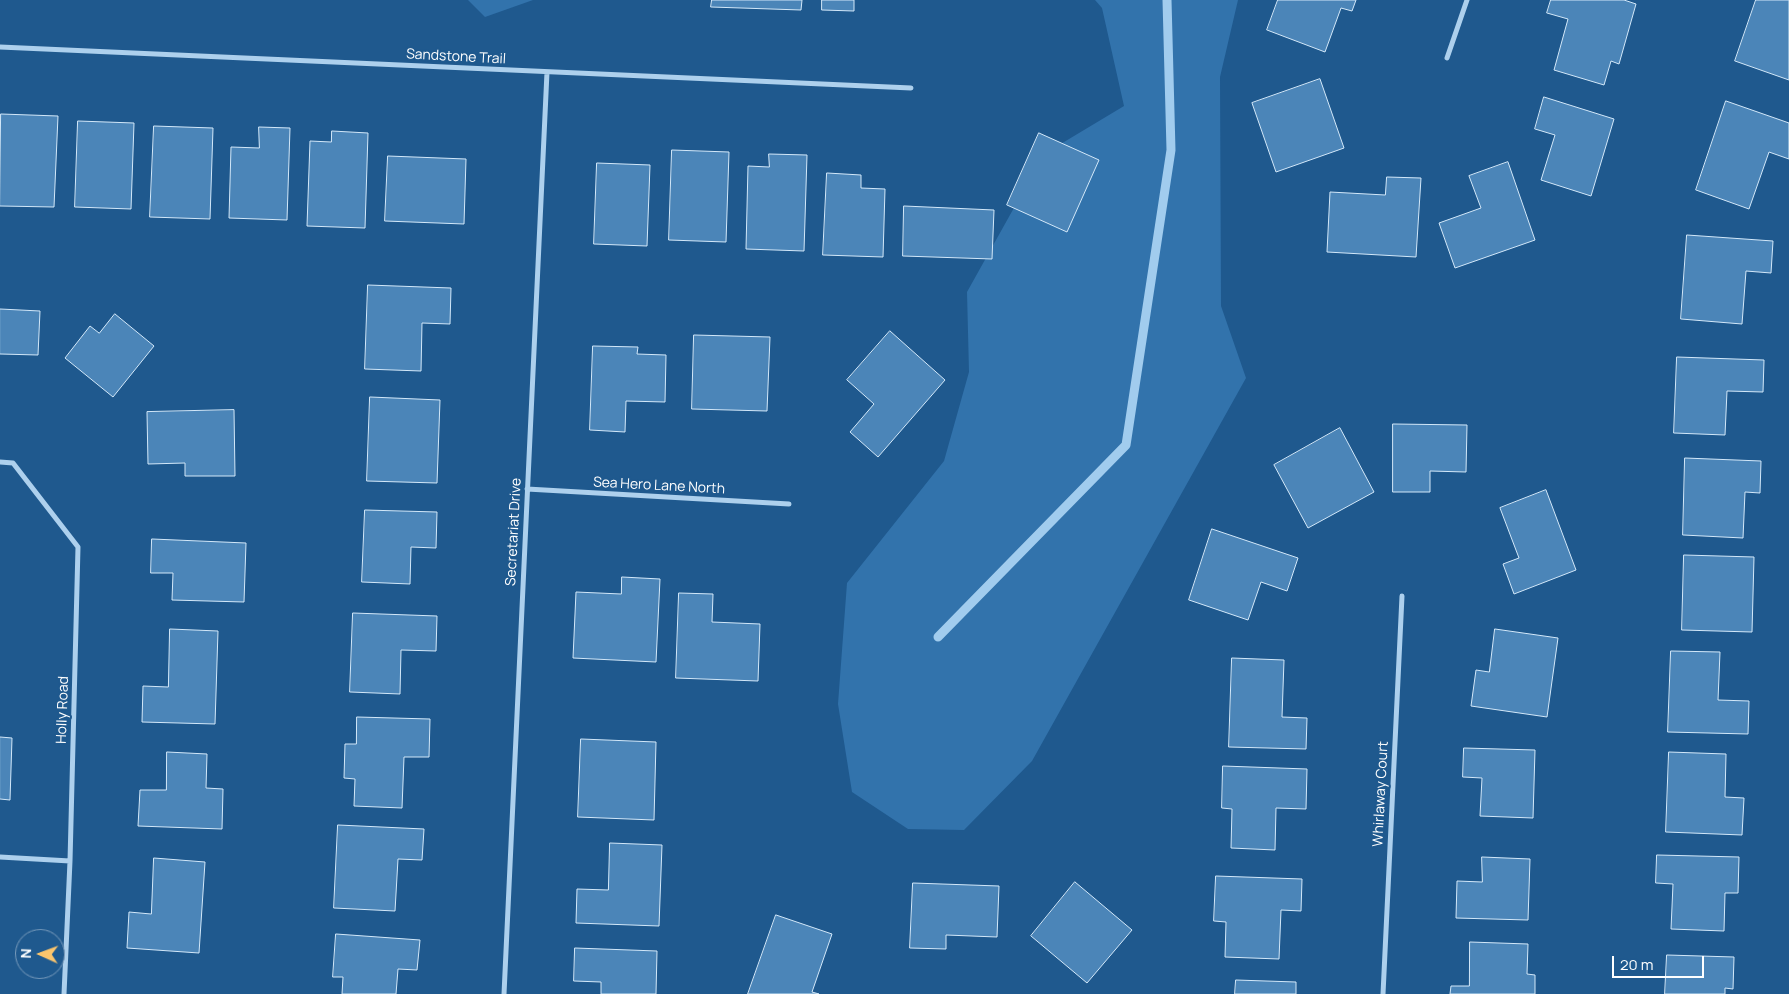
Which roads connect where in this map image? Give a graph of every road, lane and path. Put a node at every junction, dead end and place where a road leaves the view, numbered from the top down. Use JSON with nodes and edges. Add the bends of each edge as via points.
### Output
{"nodes":[{"id":1,"x":1466,"y":0,"type":"edge"},
{"id":2,"x":0,"y":47,"type":"edge"},
{"id":3,"x":1447,"y":58,"type":"dead end"},
{"id":4,"x":547,"y":72,"type":"junction"},
{"id":5,"x":911,"y":88,"type":"dead end"},
{"id":6,"x":0,"y":462,"type":"edge"},
{"id":7,"x":528,"y":489,"type":"junction"},
{"id":8,"x":789,"y":504,"type":"dead end"},
{"id":9,"x":1402,"y":596,"type":"dead end"},
{"id":10,"x":0,"y":857,"type":"edge"},
{"id":11,"x":70,"y":861,"type":"junction"},
{"id":12,"x":64,"y":994,"type":"edge"},
{"id":13,"x":504,"y":994,"type":"edge"},
{"id":14,"x":1383,"y":994,"type":"edge"}],
"edges":[{"from":1,"to":3,"type":"street"},
{"from":2,"to":4,"type":"street","name":"Sandstone Trail"},
{"from":4,"to":5,"type":"street","name":"Sandstone Trail"},
{"from":4,"to":7,"type":"street","name":"Secretariat Drive"},
{"from":6,"to":11,"type":"street","name":"Holly Road","via":[[13,463],[78,547]]},
{"from":7,"to":8,"type":"street","name":"Sea Hero Lane North"},
{"from":7,"to":13,"type":"street","name":"Secretariat Drive"},
{"from":9,"to":14,"type":"street","name":"Whirlaway Court"},
{"from":10,"to":11,"type":"street"},
{"from":11,"to":12,"type":"street","name":"Holly Road"}]}
